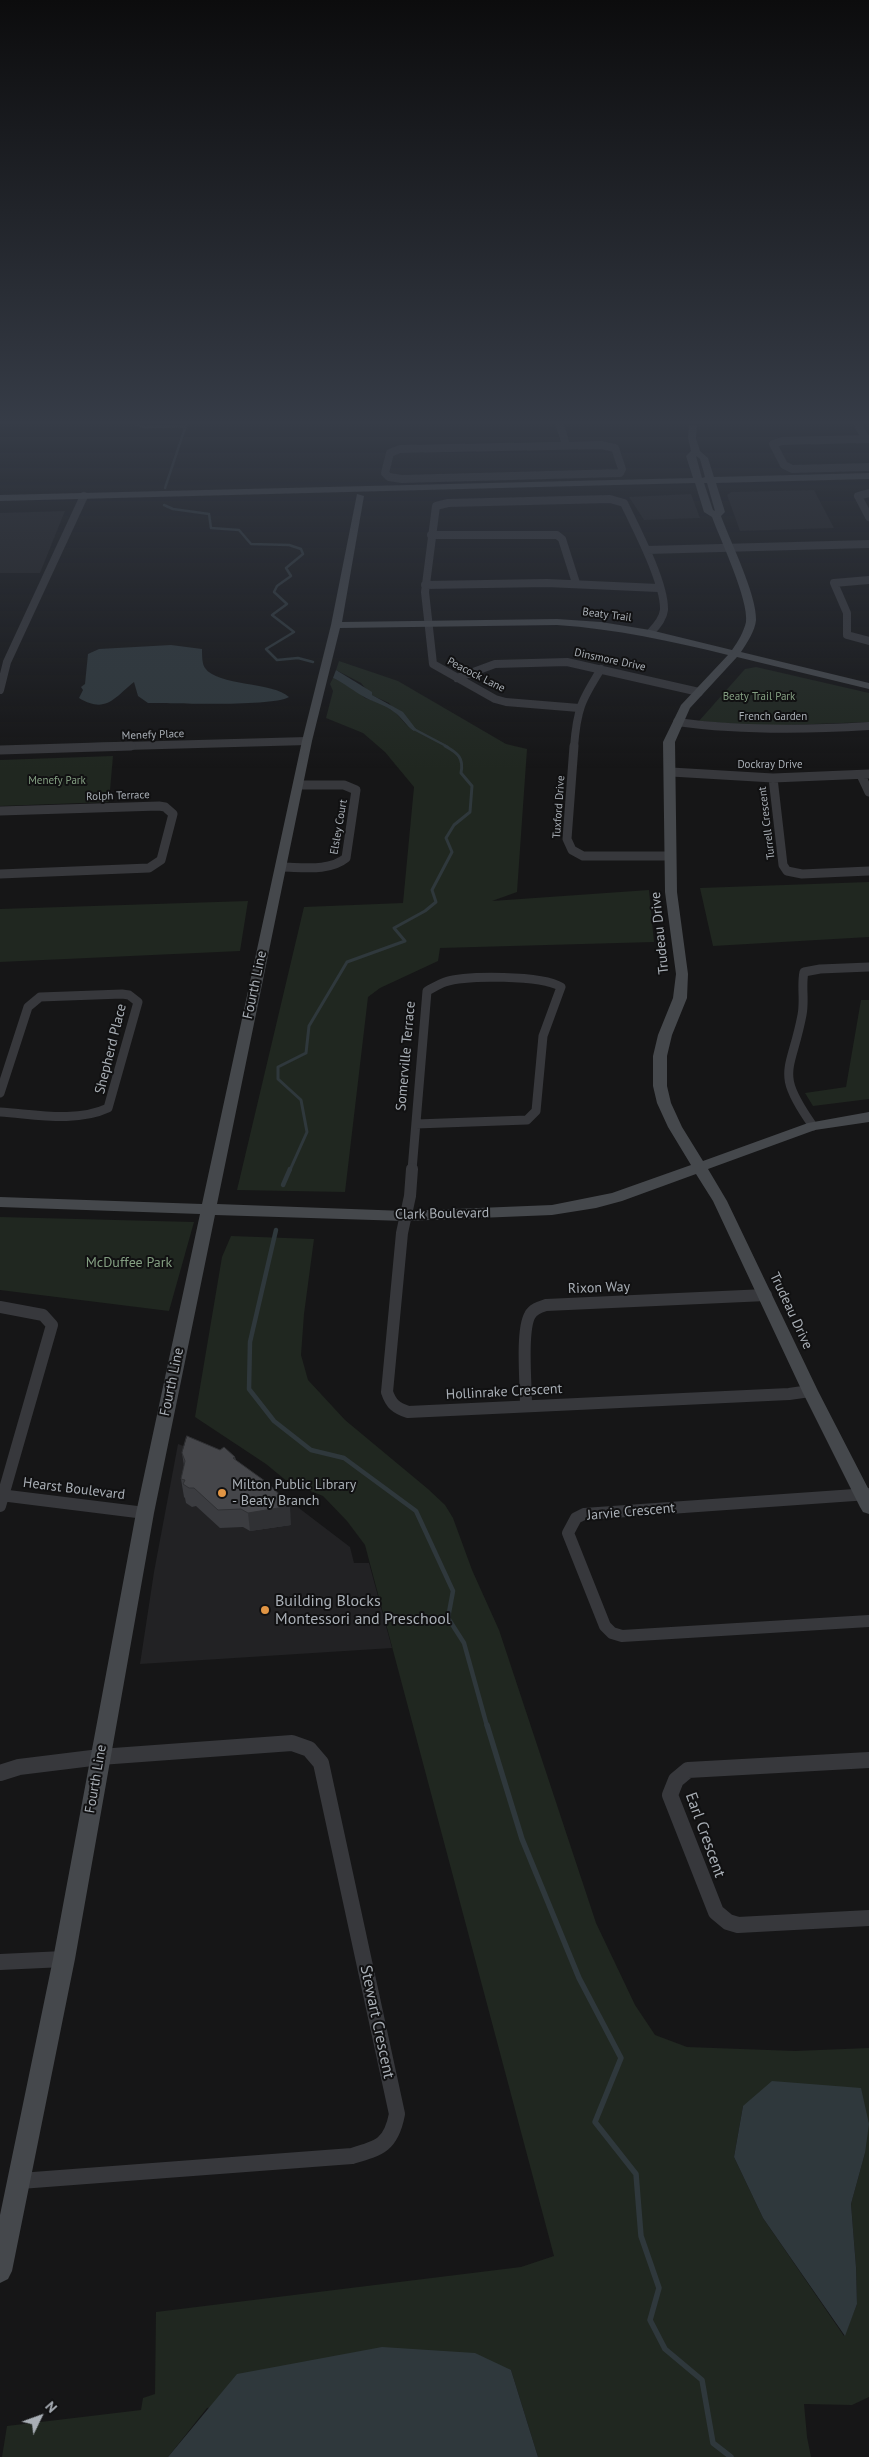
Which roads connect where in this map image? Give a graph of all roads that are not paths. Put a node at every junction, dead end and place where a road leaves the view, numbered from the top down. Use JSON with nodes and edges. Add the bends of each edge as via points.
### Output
{"nodes":[{"id":1,"x":64,"y":540,"type":"edge"},
{"id":2,"x":352,"y":540,"type":"edge"},
{"id":3,"x":430,"y":540,"type":"edge"},
{"id":4,"x":563,"y":540,"type":"edge"},
{"id":5,"x":642,"y":540,"type":"edge"},
{"id":6,"x":725,"y":540,"type":"edge"},
{"id":7,"x":869,"y":544,"type":"edge"},
{"id":8,"x":728,"y":548,"type":"junction"},
{"id":9,"x":647,"y":550,"type":"junction"},
{"id":10,"x":869,"y":580,"type":"edge"},
{"id":11,"x":576,"y":583,"type":"junction"},
{"id":12,"x":425,"y":585,"type":"junction"},
{"id":13,"x":658,"y":588,"type":"junction"},
{"id":14,"x":336,"y":625,"type":"junction"},
{"id":15,"x":430,"y":625,"type":"junction"},
{"id":16,"x":650,"y":633,"type":"junction"},
{"id":17,"x":869,"y":642,"type":"edge"},
{"id":18,"x":734,"y":654,"type":"junction"},
{"id":19,"x":600,"y":669,"type":"junction"},
{"id":20,"x":457,"y":678,"type":"junction"},
{"id":21,"x":869,"y":686,"type":"edge"},
{"id":22,"x":0,"y":690,"type":"edge"},
{"id":23,"x":698,"y":692,"type":"junction"},
{"id":24,"x":579,"y":708,"type":"junction"},
{"id":25,"x":677,"y":722,"type":"junction"},
{"id":26,"x":869,"y":726,"type":"edge"},
{"id":27,"x":307,"y":741,"type":"junction"},
{"id":28,"x":0,"y":750,"type":"edge"},
{"id":29,"x":671,"y":772,"type":"junction"},
{"id":30,"x":865,"y":775,"type":"edge"},
{"id":31,"x":773,"y":778,"type":"junction"},
{"id":32,"x":299,"y":785,"type":"junction"},
{"id":33,"x":869,"y":792,"type":"edge"},
{"id":34,"x":0,"y":811,"type":"edge"},
{"id":35,"x":671,"y":856,"type":"junction"},
{"id":36,"x":281,"y":867,"type":"junction"},
{"id":37,"x":869,"y":871,"type":"edge"},
{"id":38,"x":0,"y":874,"type":"edge"},
{"id":39,"x":869,"y":968,"type":"edge"},
{"id":40,"x":0,"y":1094,"type":"edge"},
{"id":41,"x":0,"y":1112,"type":"edge"},
{"id":42,"x":869,"y":1117,"type":"edge"},
{"id":43,"x":416,"y":1124,"type":"junction"},
{"id":44,"x":813,"y":1126,"type":"junction"},
{"id":45,"x":699,"y":1168,"type":"junction"},
{"id":46,"x":0,"y":1202,"type":"edge"},
{"id":47,"x":209,"y":1209,"type":"junction"},
{"id":48,"x":406,"y":1216,"type":"junction"},
{"id":49,"x":766,"y":1296,"type":"junction"},
{"id":50,"x":0,"y":1306,"type":"edge"},
{"id":51,"x":810,"y":1391,"type":"junction"},
{"id":52,"x":526,"y":1405,"type":"junction"},
{"id":53,"x":866,"y":1494,"type":"edge"},
{"id":54,"x":1,"y":1499,"type":"edge"},
{"id":55,"x":869,"y":1507,"type":"edge"},
{"id":56,"x":145,"y":1513,"type":"junction"},
{"id":57,"x":869,"y":1621,"type":"edge"},
{"id":58,"x":100,"y":1757,"type":"junction"},
{"id":59,"x":869,"y":1760,"type":"edge"},
{"id":60,"x":0,"y":1773,"type":"edge"},
{"id":61,"x":869,"y":1918,"type":"edge"},
{"id":62,"x":64,"y":1959,"type":"junction"},
{"id":63,"x":0,"y":1962,"type":"edge"},
{"id":64,"x":20,"y":2181,"type":"junction"},
{"id":65,"x":0,"y":2271,"type":"edge"}],
"edges":[{"from":1,"to":22,"type":"street","via":[[6,662]]},
{"from":2,"to":14,"type":"main road","name":"Fourth Line"},
{"from":3,"to":12,"type":"street"},
{"from":4,"to":11,"type":"street"},
{"from":5,"to":9,"type":"street"},
{"from":6,"to":8,"type":"main road","name":"Trudeau Drive"},
{"from":7,"to":8,"type":"street"},
{"from":8,"to":9,"type":"street"},
{"from":8,"to":18,"type":"main road","name":"Trudeau Drive","via":[[752,613],[750,628]]},
{"from":9,"to":13,"type":"street"},
{"from":10,"to":17,"type":"street","via":[[840,581],[834,585],[847,613],[847,635]]},
{"from":11,"to":12,"type":"street"},
{"from":11,"to":13,"type":"street"},
{"from":12,"to":15,"type":"street"},
{"from":13,"to":16,"type":"street","via":[[664,612]]},
{"from":14,"to":15,"type":"main road","name":"Beaty Trail"},
{"from":14,"to":27,"type":"main road","name":"Fourth Line"},
{"from":15,"to":16,"type":"main road","name":"Beaty Trail","via":[[557,622]]},
{"from":15,"to":20,"type":"street","name":"Peacock Lane","via":[[432,664]]},
{"from":16,"to":18,"type":"main road","name":"Beaty Trail"},
{"from":18,"to":21,"type":"main road","name":"Beaty Trail"},
{"from":18,"to":23,"type":"main road","name":"Trudeau Drive"},
{"from":19,"to":20,"type":"street","name":"Dinsmore Drive","via":[[567,662],[495,664]]},
{"from":19,"to":23,"type":"street","name":"Dinsmore Drive"},
{"from":19,"to":24,"type":"street","name":"Tuxford Drive"},
{"from":20,"to":24,"type":"street","name":"Peacock Lane","via":[[506,702]]},
{"from":23,"to":25,"type":"main road","name":"Trudeau Drive"},
{"from":24,"to":35,"type":"street","name":"Tuxford Drive","via":[[567,839],[571,850],[583,856]]},
{"from":25,"to":26,"type":"street","name":"French Garden","via":[[767,730]]},
{"from":25,"to":29,"type":"main road","name":"Trudeau Drive","via":[[670,742]]},
{"from":27,"to":28,"type":"street","name":"Menefy Place"},
{"from":27,"to":32,"type":"main road","name":"Fourth Line"},
{"from":29,"to":31,"type":"street","name":"Dockray Drive"},
{"from":29,"to":35,"type":"main road","name":"Trudeau Drive"},
{"from":30,"to":31,"type":"street","name":"Dockray Drive"},
{"from":30,"to":33,"type":"street"},
{"from":31,"to":37,"type":"street","name":"Turrell Crescent","via":[[783,865],[787,870],[802,874]]},
{"from":32,"to":36,"type":"main road","name":"Fourth Line"},
{"from":32,"to":36,"type":"street","name":"Elsley Court","via":[[347,786],[356,790],[346,858],[334,866]]},
{"from":34,"to":38,"type":"street","name":"Rolph Terrace","via":[[159,806],[173,814],[161,860],[149,868]]},
{"from":35,"to":45,"type":"main road","name":"Trudeau Drive","via":[[671,892],[682,974],[680,998],[666,1034],[658,1074],[664,1104]]},
{"from":36,"to":47,"type":"main road","name":"Fourth Line"},
{"from":39,"to":44,"type":"street","via":[[804,972],[802,1012],[786,1071],[791,1094]]},
{"from":40,"to":41,"type":"street","name":"Shepherd Place","via":[[28,1007],[34,1000],[46,996],[122,994],[138,1002],[108,1108],[103,1112],[87,1115]]},
{"from":42,"to":44,"type":"main road","name":"Clark Boulevard"},
{"from":43,"to":43,"type":"street","name":"Somerville Terrace","via":[[527,1120],[536,1111],[543,1036],[560,994],[561,987],[557,982],[538,978],[455,980],[427,991]]},
{"from":43,"to":48,"type":"street","name":"Somerville Terrace"},
{"from":44,"to":45,"type":"main road","name":"Clark Boulevard"},
{"from":45,"to":48,"type":"main road","name":"Clark Boulevard","via":[[574,1207],[528,1212]]},
{"from":45,"to":49,"type":"main road","name":"Trudeau Drive","via":[[720,1201]]},
{"from":46,"to":47,"type":"main road","name":"Clark Boulevard"},
{"from":47,"to":48,"type":"main road","name":"Clark Boulevard"},
{"from":47,"to":56,"type":"main road","name":"Fourth Line"},
{"from":48,"to":52,"type":"street","name":"Hollinrake Crescent","via":[[387,1392],[390,1403],[394,1408],[408,1412]]},
{"from":49,"to":51,"type":"main road","name":"Trudeau Drive"},
{"from":49,"to":52,"type":"street","name":"Rixon Way","via":[[536,1308],[528,1316],[526,1328]]},
{"from":50,"to":54,"type":"street","via":[[43,1315],[52,1325]]},
{"from":51,"to":52,"type":"street","name":"Hollinrake Crescent"},
{"from":51,"to":53,"type":"main road","name":"Trudeau Drive"},
{"from":53,"to":55,"type":"main road","name":"Trudeau Drive"},
{"from":53,"to":57,"type":"street","name":"Jarvie Crescent","via":[[584,1514],[576,1518],[568,1533],[604,1626],[622,1636]]},
{"from":54,"to":56,"type":"street","name":"Hearst Boulevard"},
{"from":56,"to":58,"type":"main road","name":"Fourth Line"},
{"from":58,"to":60,"type":"street","name":"Stewart Crescent","via":[[19,1767]]},
{"from":58,"to":62,"type":"main road","name":"Fourth Line"},
{"from":58,"to":64,"type":"street","name":"Stewart Crescent","via":[[292,1743],[315,1752],[322,1762],[381,2037],[397,2114],[395,2127],[386,2144],[377,2150],[352,2156]]},
{"from":59,"to":61,"type":"street","name":"Earl Crescent","via":[[688,1770],[672,1782],[670,1795],[707,1894],[716,1912],[728,1922],[738,1925]]},
{"from":62,"to":63,"type":"street"},
{"from":62,"to":64,"type":"main road","name":"Fourth Line"},
{"from":64,"to":65,"type":"main road","name":"Fourth Line"}]}
